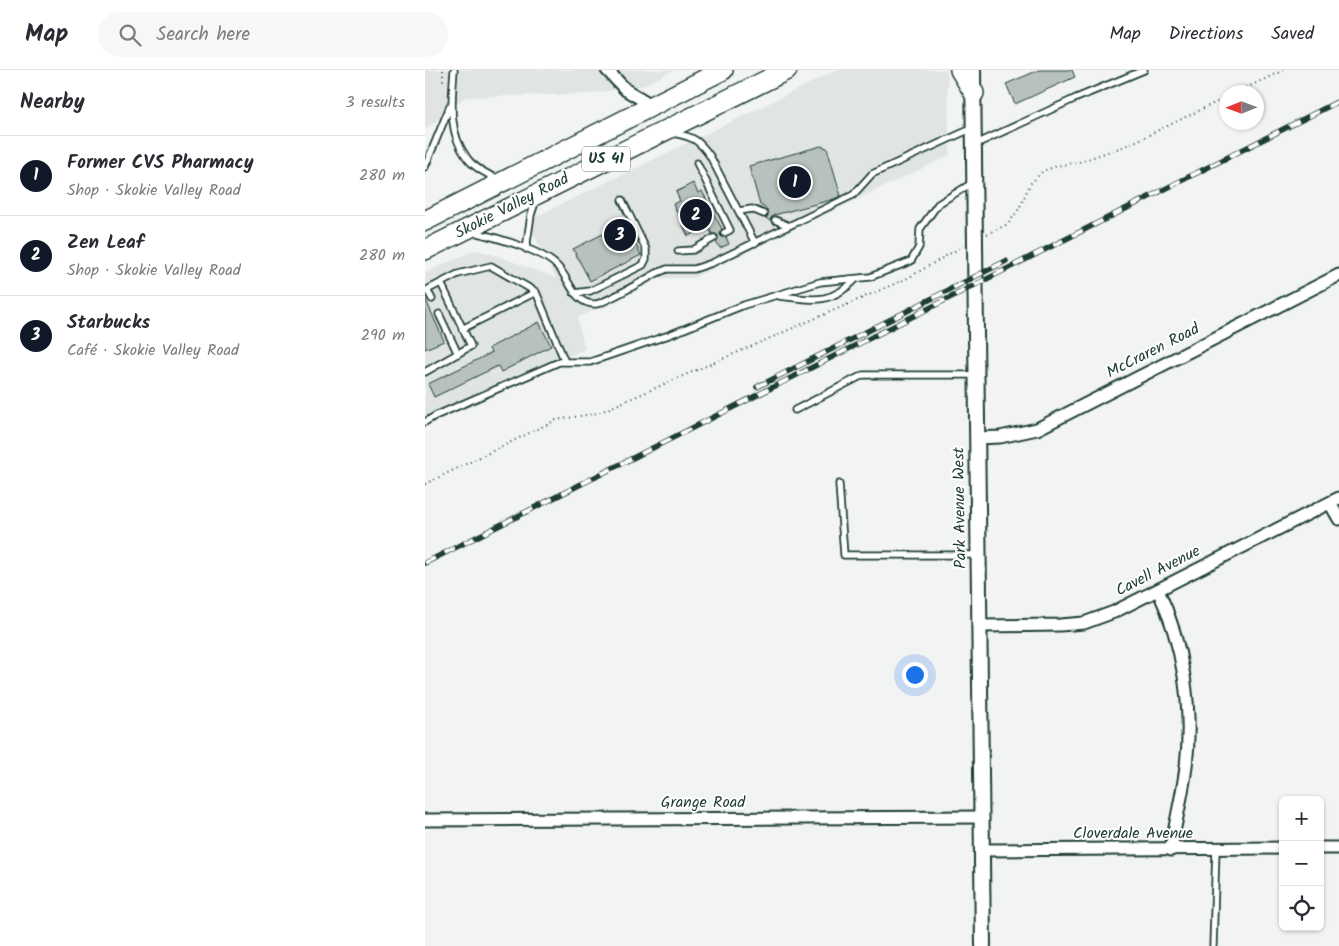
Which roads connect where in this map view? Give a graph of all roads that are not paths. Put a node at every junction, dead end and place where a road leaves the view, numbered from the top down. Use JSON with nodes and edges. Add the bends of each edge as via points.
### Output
{"nodes":[{"id":1,"x":454,"y":70,"type":"edge"},
{"id":2,"x":607,"y":70,"type":"edge"},
{"id":3,"x":723,"y":70,"type":"edge"},
{"id":4,"x":787,"y":70,"type":"edge"},
{"id":5,"x":960,"y":70,"type":"edge"},
{"id":6,"x":973,"y":70,"type":"edge"},
{"id":7,"x":1144,"y":70,"type":"edge"},
{"id":8,"x":974,"y":94,"type":"junction"},
{"id":9,"x":451,"y":102,"type":"junction"},
{"id":10,"x":653,"y":106,"type":"junction"},
{"id":11,"x":974,"y":128,"type":"junction"},
{"id":12,"x":663,"y":131,"type":"junction"},
{"id":13,"x":974,"y":145,"type":"junction"},
{"id":14,"x":697,"y":163,"type":"dead end"},
{"id":15,"x":425,"y":167,"type":"edge"},
{"id":16,"x":503,"y":182,"type":"junction"},
{"id":17,"x":974,"y":182,"type":"junction"},
{"id":18,"x":539,"y":192,"type":"junction"},
{"id":19,"x":622,"y":200,"type":"dead end"},
{"id":20,"x":739,"y":211,"type":"junction"},
{"id":21,"x":764,"y":214,"type":"dead end"},
{"id":22,"x":775,"y":220,"type":"dead end"},
{"id":23,"x":425,"y":221,"type":"edge"},
{"id":24,"x":789,"y":226,"type":"junction"},
{"id":25,"x":463,"y":230,"type":"junction"},
{"id":26,"x":724,"y":233,"type":"dead end"},
{"id":27,"x":715,"y":238,"type":"dead end"},
{"id":28,"x":755,"y":243,"type":"junction"},
{"id":29,"x":526,"y":249,"type":"junction"},
{"id":30,"x":425,"y":250,"type":"edge"},
{"id":31,"x":678,"y":251,"type":"dead end"},
{"id":32,"x":1339,"y":276,"type":"edge"},
{"id":33,"x":856,"y":279,"type":"junction"},
{"id":34,"x":441,"y":283,"type":"junction"},
{"id":35,"x":426,"y":291,"type":"edge"},
{"id":36,"x":536,"y":292,"type":"junction"},
{"id":37,"x":574,"y":293,"type":"junction"},
{"id":38,"x":777,"y":295,"type":"junction"},
{"id":39,"x":432,"y":299,"type":"dead end"},
{"id":40,"x":439,"y":314,"type":"dead end"},
{"id":41,"x":462,"y":329,"type":"junction"},
{"id":42,"x":458,"y":354,"type":"junction"},
{"id":43,"x":565,"y":362,"type":"junction"},
{"id":44,"x":425,"y":372,"type":"edge"},
{"id":45,"x":976,"y":376,"type":"junction"},
{"id":46,"x":795,"y":410,"type":"dead end"},
{"id":47,"x":425,"y":422,"type":"edge"},
{"id":48,"x":977,"y":438,"type":"junction"},
{"id":49,"x":839,"y":484,"type":"dead end"},
{"id":50,"x":1335,"y":500,"type":"edge"},
{"id":51,"x":1339,"y":519,"type":"edge"},
{"id":52,"x":979,"y":555,"type":"junction"},
{"id":53,"x":1158,"y":590,"type":"junction"},
{"id":54,"x":980,"y":626,"type":"junction"},
{"id":55,"x":981,"y":816,"type":"junction"},
{"id":56,"x":425,"y":820,"type":"edge"},
{"id":57,"x":1279,"y":848,"type":"edge"},
{"id":58,"x":1324,"y":848,"type":"edge"},
{"id":59,"x":1339,"y":848,"type":"edge"},
{"id":60,"x":1217,"y":849,"type":"junction"},
{"id":61,"x":983,"y":850,"type":"junction"},
{"id":62,"x":1171,"y":850,"type":"junction"},
{"id":63,"x":983,"y":946,"type":"edge"},
{"id":64,"x":1213,"y":946,"type":"edge"}],
"edges":[{"from":1,"to":9,"type":"lane"},
{"from":2,"to":10,"type":"street","via":[[626,90]]},
{"from":3,"to":10,"type":"highway","name":"Skokie Valley Road","number":"US 41"},
{"from":4,"to":12,"type":"highway","name":"Skokie Valley Road","number":"US 41"},
{"from":5,"to":8,"type":"highway"},
{"from":6,"to":8,"type":"street","name":"Park Avenue West"},
{"from":7,"to":13,"type":"lane"},
{"from":8,"to":11,"type":"street","name":"Park Avenue West"},
{"from":9,"to":15,"type":"lane"},
{"from":9,"to":16,"type":"lane","via":[[452,123],[467,158]]},
{"from":10,"to":16,"type":"highway","name":"Skokie Valley Road","number":"US 41"},
{"from":11,"to":13,"type":"street","name":"Park Avenue West"},
{"from":11,"to":24,"type":"lane","via":[[872,174],[853,195]]},
{"from":12,"to":18,"type":"highway","name":"Skokie Valley Road","number":"US 41"},
{"from":12,"to":20,"type":"lane","via":[[692,136],[702,144]]},
{"from":13,"to":17,"type":"street","name":"Park Avenue West"},
{"from":14,"to":26,"type":"lane","via":[[730,230]]},
{"from":16,"to":23,"type":"highway","name":"Skokie Valley Road","number":"US 41"},
{"from":17,"to":33,"type":"lane","via":[[938,204],[920,229],[919,247],[911,262]]},
{"from":17,"to":45,"type":"street","name":"Park Avenue West"},
{"from":18,"to":25,"type":"highway","name":"Skokie Valley Road","number":"US 41"},
{"from":18,"to":29,"type":"lane","via":[[531,215]]},
{"from":19,"to":37,"type":"lane","via":[[646,249],[643,265],[590,292]]},
{"from":20,"to":21,"type":"lane","via":[[752,209]]},
{"from":20,"to":28,"type":"lane"},
{"from":22,"to":24,"type":"lane"},
{"from":24,"to":28,"type":"lane"},
{"from":25,"to":29,"type":"lane"},
{"from":25,"to":30,"type":"highway","name":"Skokie Valley Road","number":"US 41"},
{"from":27,"to":31,"type":"lane","via":[[693,250]]},
{"from":28,"to":37,"type":"lane","via":[[695,269],[657,273],[598,304],[586,303]]},
{"from":29,"to":37,"type":"lane","via":[[546,256],[558,266]]},
{"from":32,"to":48,"type":"street","name":"McCraren Road","via":[[1037,429]]},
{"from":33,"to":38,"type":"lane","via":[[820,282]]},
{"from":33,"to":38,"type":"lane","via":[[845,290],[828,298]]},
{"from":34,"to":35,"type":"lane"},
{"from":34,"to":36,"type":"lane","via":[[458,274],[491,266]]},
{"from":34,"to":41,"type":"lane"},
{"from":35,"to":39,"type":"lane"},
{"from":36,"to":41,"type":"lane"},
{"from":36,"to":43,"type":"lane"},
{"from":38,"to":43,"type":"lane","via":[[590,362]]},
{"from":40,"to":42,"type":"lane"},
{"from":41,"to":42,"type":"lane","via":[[471,346]]},
{"from":42,"to":44,"type":"lane"},
{"from":43,"to":47,"type":"lane"},
{"from":45,"to":46,"type":"lane","via":[[863,375]]},
{"from":45,"to":48,"type":"street","name":"Park Avenue West"},
{"from":48,"to":52,"type":"street","name":"Park Avenue West"},
{"from":49,"to":52,"type":"lane","via":[[844,555]]},
{"from":50,"to":51,"type":"street"},
{"from":50,"to":53,"type":"street","name":"Cavell Avenue"},
{"from":52,"to":54,"type":"street","name":"Park Avenue West"},
{"from":53,"to":54,"type":"street","name":"Cavell Avenue","via":[[1114,612],[1083,622]]},
{"from":53,"to":62,"type":"street","via":[[1178,647],[1188,719],[1186,769]]},
{"from":54,"to":55,"type":"street","name":"Park Avenue West"},
{"from":55,"to":56,"type":"street","name":"Grange Road"},
{"from":55,"to":61,"type":"street","name":"Park Avenue West"},
{"from":57,"to":60,"type":"street","name":"Cloverdale Avenue"},
{"from":58,"to":59,"type":"street"},
{"from":60,"to":62,"type":"street","name":"Cloverdale Avenue"},
{"from":60,"to":64,"type":"lane"},
{"from":61,"to":62,"type":"street","name":"Cloverdale Avenue"},
{"from":61,"to":63,"type":"street","name":"Park Avenue West"}]}
